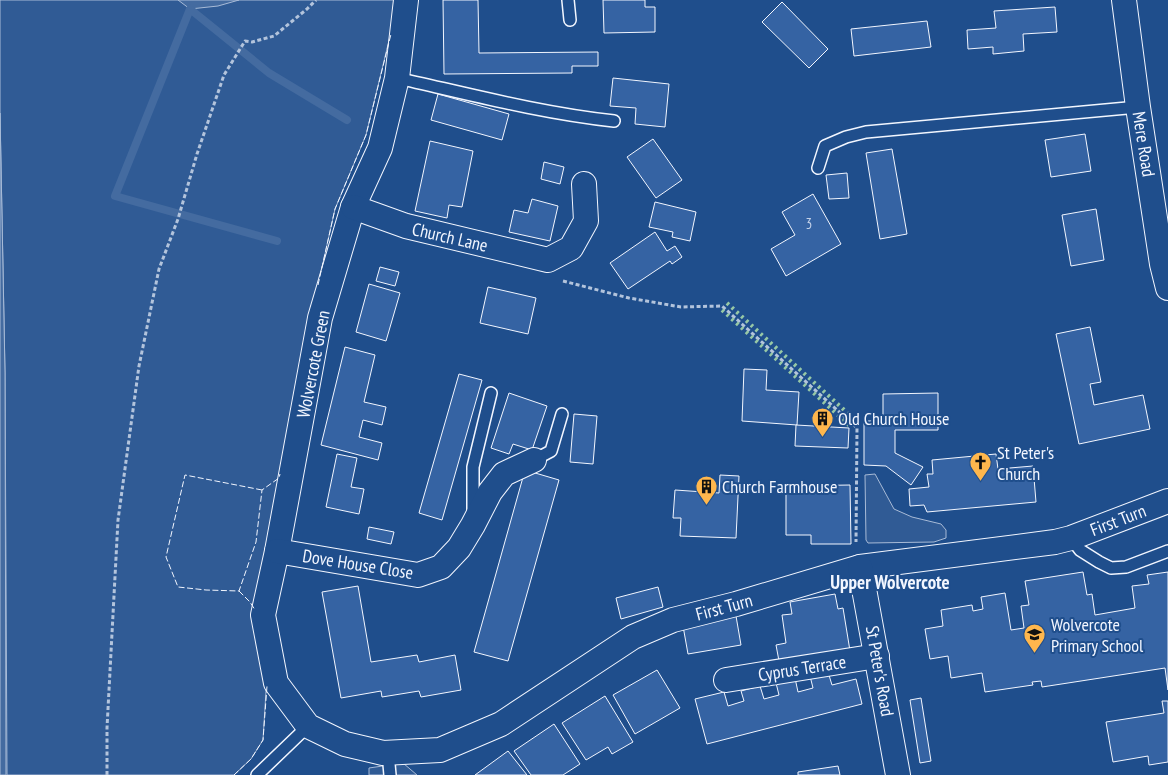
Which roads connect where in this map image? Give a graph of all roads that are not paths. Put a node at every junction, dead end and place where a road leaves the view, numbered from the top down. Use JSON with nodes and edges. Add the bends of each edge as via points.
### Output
{"nodes":[{"id":1,"x":406,"y":0,"type":"edge"},
{"id":2,"x":568,"y":0,"type":"edge"},
{"id":3,"x":1124,"y":0,"type":"edge"},
{"id":4,"x":570,"y":20,"type":"dead end"},
{"id":5,"x":397,"y":78,"type":"junction"},
{"id":6,"x":1138,"y":107,"type":"junction"},
{"id":7,"x":614,"y":120,"type":"dead end"},
{"id":8,"x":818,"y":168,"type":"dead end"},
{"id":9,"x":584,"y":184,"type":"dead end"},
{"id":10,"x":353,"y":207,"type":"junction"},
{"id":11,"x":1168,"y":288,"type":"edge"},
{"id":12,"x":491,"y":393,"type":"dead end"},
{"id":13,"x":562,"y":414,"type":"dead end"},
{"id":14,"x":534,"y":460,"type":"joint"},
{"id":15,"x":1168,"y":501,"type":"edge"},
{"id":16,"x":473,"y":525,"type":"junction"},
{"id":17,"x":1071,"y":538,"type":"junction"},
{"id":18,"x":277,"y":551,"type":"junction"},
{"id":19,"x":1168,"y":551,"type":"edge"},
{"id":20,"x":860,"y":568,"type":"junction"},
{"id":21,"x":877,"y":656,"type":"junction"},
{"id":22,"x":726,"y":680,"type":"dead end"},
{"id":23,"x":308,"y":726,"type":"junction"},
{"id":24,"x":389,"y":764,"type":"edge"},
{"id":25,"x":256,"y":775,"type":"edge"},
{"id":26,"x":898,"y":775,"type":"edge"}],
"edges":[{"from":1,"to":5,"type":"street","name":"Wolvercote Green"},
{"from":2,"to":4,"type":"lane"},
{"from":3,"to":6,"type":"street","name":"Mere Road"},
{"from":5,"to":7,"type":"lane","via":[[585,118]]},
{"from":5,"to":10,"type":"street","name":"Wolvercote Green","via":[[380,148]]},
{"from":6,"to":8,"type":"lane","via":[[866,132],[825,146]]},
{"from":6,"to":11,"type":"street","name":"Mere Road"},
{"from":9,"to":10,"type":"street","name":"Church Lane","via":[[586,221],[571,248],[548,260],[406,226]]},
{"from":10,"to":18,"type":"street","name":"Wolvercote Green","via":[[320,318]]},
{"from":12,"to":16,"type":"lane","via":[[473,467]]},
{"from":13,"to":14,"type":"lane","via":[[551,451]]},
{"from":14,"to":16,"type":"street","name":"Dove House Close","via":[[504,474],[490,492]]},
{"from":15,"to":17,"type":"street","name":"First Turn"},
{"from":16,"to":18,"type":"street","name":"Dove House Close","via":[[459,548],[441,567],[418,575]]},
{"from":17,"to":19,"type":"lane","via":[[1080,550],[1111,568],[1126,567]]},
{"from":17,"to":20,"type":"street","name":"First Turn"},
{"from":18,"to":23,"type":"street","name":"Wolvercote Green","via":[[263,615],[276,683]]},
{"from":20,"to":21,"type":"street","name":"St Peter's Road"},
{"from":20,"to":24,"type":"street","name":"First Turn","via":[[673,620],[633,637],[501,724],[440,750]]},
{"from":21,"to":22,"type":"street","name":"Cyprus Terrace"},
{"from":21,"to":26,"type":"street","name":"St Peter's Road"},
{"from":23,"to":24,"type":"street","name":"First Turn","via":[[345,744],[383,753]]},
{"from":23,"to":25,"type":"lane"}]}
